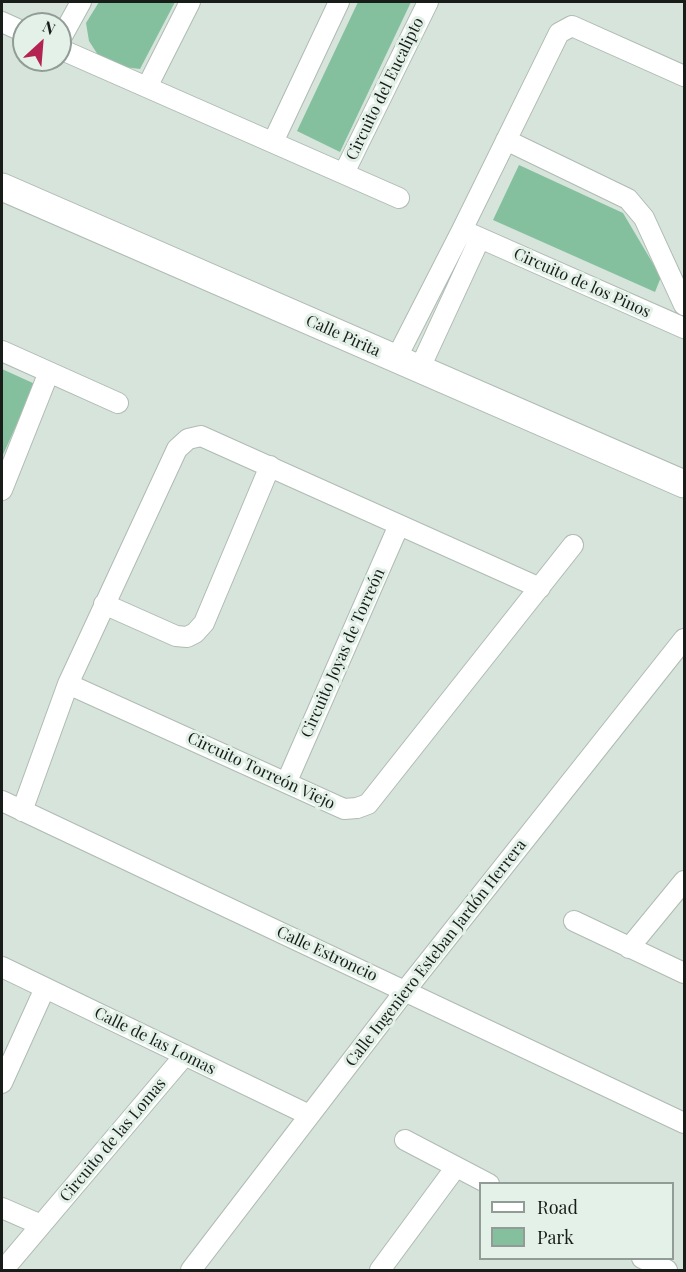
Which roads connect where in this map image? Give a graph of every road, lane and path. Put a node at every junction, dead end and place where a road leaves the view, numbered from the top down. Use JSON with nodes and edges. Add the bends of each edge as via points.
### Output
{"nodes":[{"id":1,"x":81,"y":2,"type":"edge"},
{"id":2,"x":190,"y":2,"type":"edge"},
{"id":3,"x":339,"y":2,"type":"edge"},
{"id":4,"x":428,"y":2,"type":"edge"},
{"id":5,"x":72,"y":18,"type":"edge"},
{"id":6,"x":72,"y":54,"type":"edge"},
{"id":7,"x":684,"y":76,"type":"edge"},
{"id":8,"x":147,"y":87,"type":"junction"},
{"id":9,"x":506,"y":140,"type":"junction"},
{"id":10,"x":273,"y":142,"type":"junction"},
{"id":11,"x":344,"y":173,"type":"junction"},
{"id":12,"x":2,"y":187,"type":"edge"},
{"id":13,"x":399,"y":198,"type":"dead end"},
{"id":14,"x":471,"y":234,"type":"junction"},
{"id":15,"x":684,"y":305,"type":"edge"},
{"id":16,"x":684,"y":328,"type":"edge"},
{"id":17,"x":2,"y":351,"type":"edge"},
{"id":18,"x":407,"y":364,"type":"junction"},
{"id":19,"x":49,"y":372,"type":"junction"},
{"id":20,"x":118,"y":403,"type":"dead end"},
{"id":21,"x":270,"y":466,"type":"junction"},
{"id":22,"x":684,"y":484,"type":"edge"},
{"id":23,"x":2,"y":489,"type":"edge"},
{"id":24,"x":399,"y":525,"type":"junction"},
{"id":25,"x":573,"y":545,"type":"dead end"},
{"id":26,"x":540,"y":588,"type":"junction"},
{"id":27,"x":104,"y":604,"type":"junction"},
{"id":28,"x":684,"y":639,"type":"edge"},
{"id":29,"x":68,"y":684,"type":"junction"},
{"id":30,"x":287,"y":781,"type":"junction"},
{"id":31,"x":2,"y":801,"type":"edge"},
{"id":32,"x":22,"y":811,"type":"junction"},
{"id":33,"x":684,"y":881,"type":"edge"},
{"id":34,"x":574,"y":921,"type":"dead end"},
{"id":35,"x":629,"y":948,"type":"junction"},
{"id":36,"x":2,"y":967,"type":"edge"},
{"id":37,"x":684,"y":973,"type":"edge"},
{"id":38,"x":45,"y":988,"type":"junction"},
{"id":39,"x":405,"y":991,"type":"junction"},
{"id":40,"x":185,"y":1055,"type":"junction"},
{"id":41,"x":2,"y":1083,"type":"edge"},
{"id":42,"x":309,"y":1115,"type":"junction"},
{"id":43,"x":684,"y":1123,"type":"edge"},
{"id":44,"x":405,"y":1140,"type":"dead end"},
{"id":45,"x":456,"y":1167,"type":"junction"},
{"id":46,"x":485,"y":1182,"type":"edge"},
{"id":47,"x":2,"y":1208,"type":"edge"},
{"id":48,"x":42,"y":1225,"type":"junction"},
{"id":49,"x":646,"y":1260,"type":"edge"},
{"id":50,"x":4,"y":1269,"type":"edge"},
{"id":51,"x":190,"y":1270,"type":"edge"},
{"id":52,"x":380,"y":1270,"type":"edge"},
{"id":53,"x":667,"y":1270,"type":"edge"}],
"edges":[{"from":1,"to":5,"type":"street"},
{"from":2,"to":8,"type":"street"},
{"from":3,"to":10,"type":"street"},
{"from":4,"to":11,"type":"street","name":"Circuito del Eucalipto"},
{"from":6,"to":8,"type":"street","name":"Circuito del Eucalipto"},
{"from":7,"to":9,"type":"street","via":[[572,26],[559,33]]},
{"from":8,"to":10,"type":"street","name":"Circuito del Eucalipto"},
{"from":9,"to":14,"type":"street"},
{"from":9,"to":15,"type":"street","via":[[627,199],[644,218]]},
{"from":10,"to":11,"type":"street","name":"Circuito del Eucalipto"},
{"from":11,"to":13,"type":"street"},
{"from":12,"to":18,"type":"street","name":"Calle Pirita"},
{"from":14,"to":16,"type":"street","name":"Circuito de los Pinos"},
{"from":14,"to":18,"type":"street"},
{"from":17,"to":19,"type":"street"},
{"from":18,"to":22,"type":"street","name":"Calle Pirita"},
{"from":19,"to":20,"type":"street"},
{"from":19,"to":23,"type":"street"},
{"from":21,"to":24,"type":"street"},
{"from":21,"to":27,"type":"street","via":[[201,436],[188,439],[177,449]]},
{"from":21,"to":27,"type":"street","via":[[204,623],[195,633],[176,636]]},
{"from":24,"to":26,"type":"street"},
{"from":24,"to":30,"type":"street","name":"Circuito Joyas de Torreón"},
{"from":25,"to":26,"type":"street","name":"Circuito Torreón Viejo"},
{"from":26,"to":30,"type":"street","name":"Circuito Torreón Viejo","via":[[368,804],[344,809]]},
{"from":27,"to":29,"type":"street"},
{"from":28,"to":39,"type":"street","name":"Calle Ingeniero Esteban Jardón Herrera"},
{"from":29,"to":30,"type":"street","name":"Circuito Torreón Viejo"},
{"from":29,"to":32,"type":"street"},
{"from":31,"to":32,"type":"street","name":"Calle Estroncio"},
{"from":32,"to":39,"type":"street","name":"Calle Estroncio"},
{"from":33,"to":35,"type":"street"},
{"from":34,"to":35,"type":"street"},
{"from":35,"to":37,"type":"street"},
{"from":36,"to":38,"type":"street","name":"Calle de las Lomas"},
{"from":38,"to":40,"type":"street","name":"Calle de las Lomas"},
{"from":38,"to":41,"type":"street"},
{"from":39,"to":42,"type":"street","name":"Calle Ingeniero Esteban Jardón Herrera"},
{"from":39,"to":43,"type":"street","name":"Calle Estroncio"},
{"from":40,"to":42,"type":"street","name":"Calle de las Lomas"},
{"from":40,"to":48,"type":"street","name":"Circuito de las Lomas"},
{"from":42,"to":51,"type":"street","name":"Calle Ingeniero Esteban Jardón Herrera"},
{"from":44,"to":45,"type":"street"},
{"from":45,"to":46,"type":"street"},
{"from":45,"to":52,"type":"street"},
{"from":47,"to":48,"type":"street"},
{"from":48,"to":50,"type":"street","name":"Circuito de las Lomas"},
{"from":49,"to":53,"type":"street"}]}
